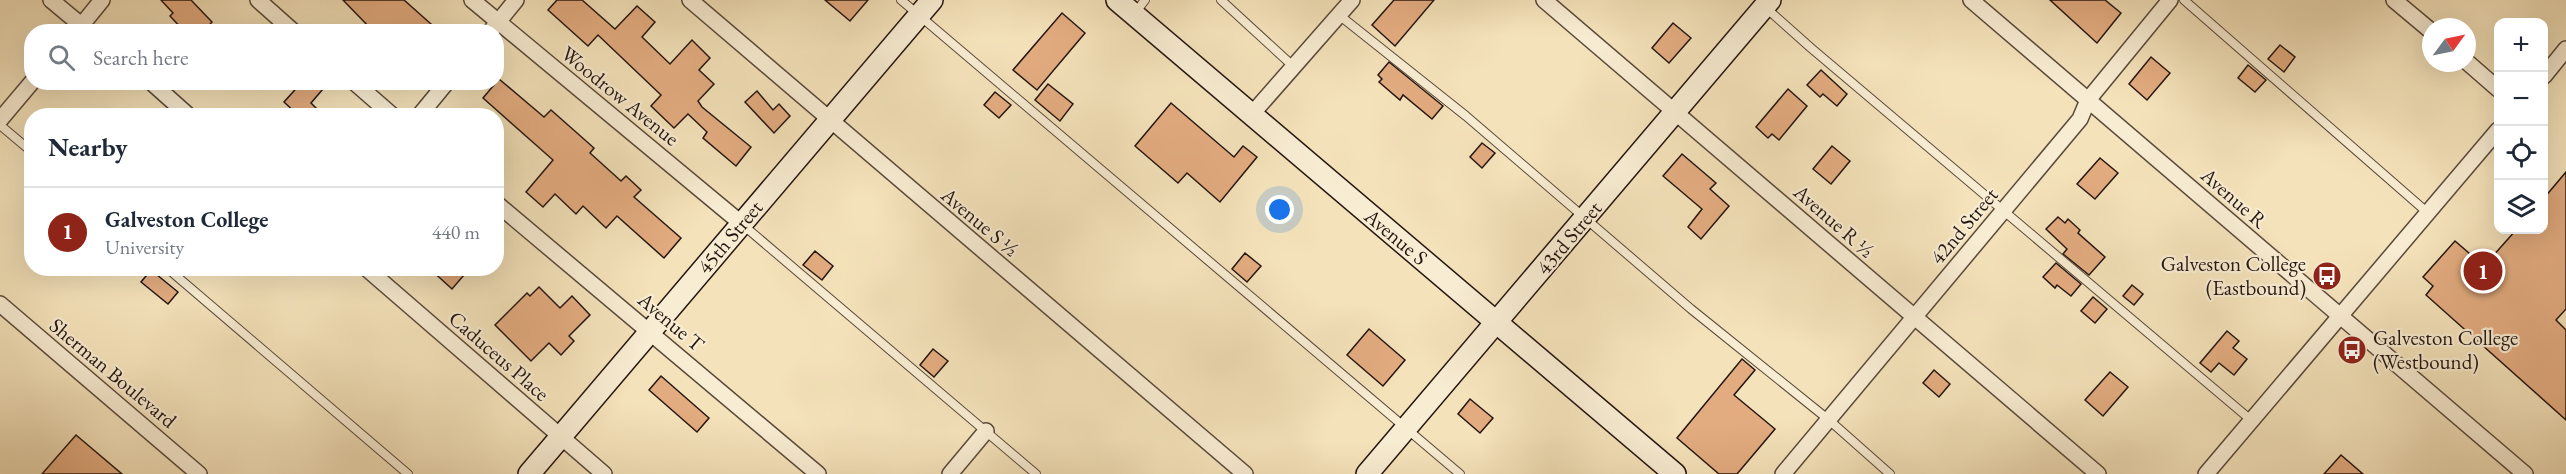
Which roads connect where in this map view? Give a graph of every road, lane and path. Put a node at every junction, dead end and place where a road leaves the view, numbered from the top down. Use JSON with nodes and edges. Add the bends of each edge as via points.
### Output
{"nodes":[{"id":1,"x":51,"y":0,"type":"edge"},
{"id":2,"x":102,"y":0,"type":"edge"},
{"id":3,"x":258,"y":0,"type":"edge"},
{"id":4,"x":472,"y":0,"type":"edge"},
{"id":5,"x":516,"y":0,"type":"edge"},
{"id":6,"x":690,"y":0,"type":"edge"},
{"id":7,"x":901,"y":0,"type":"edge"},
{"id":8,"x":1117,"y":0,"type":"edge"},
{"id":9,"x":1221,"y":0,"type":"edge"},
{"id":10,"x":1352,"y":0,"type":"edge"},
{"id":11,"x":1544,"y":0,"type":"edge"},
{"id":12,"x":1971,"y":0,"type":"edge"},
{"id":13,"x":2170,"y":0,"type":"edge"},
{"id":14,"x":2184,"y":0,"type":"edge"},
{"id":15,"x":2394,"y":0,"type":"edge"},
{"id":16,"x":1764,"y":2,"type":"edge"},
{"id":17,"x":1139,"y":7,"type":"edge"},
{"id":18,"x":925,"y":8,"type":"edge"},
{"id":19,"x":1339,"y":15,"type":"junction"},
{"id":20,"x":2422,"y":23,"type":"edge"},
{"id":21,"x":74,"y":24,"type":"edge"},
{"id":22,"x":81,"y":24,"type":"edge"},
{"id":23,"x":285,"y":24,"type":"edge"},
{"id":24,"x":491,"y":24,"type":"edge"},
{"id":25,"x":496,"y":24,"type":"edge"},
{"id":26,"x":504,"y":36,"type":"edge"},
{"id":27,"x":2566,"y":49,"type":"edge"},
{"id":28,"x":1294,"y":67,"type":"junction"},
{"id":29,"x":2476,"y":69,"type":"edge"},
{"id":30,"x":2547,"y":72,"type":"edge"},
{"id":31,"x":2494,"y":84,"type":"edge"},
{"id":32,"x":25,"y":90,"type":"edge"},
{"id":33,"x":160,"y":90,"type":"edge"},
{"id":34,"x":363,"y":90,"type":"edge"},
{"id":35,"x":440,"y":90,"type":"edge"},
{"id":36,"x":2088,"y":100,"type":"junction"},
{"id":37,"x":180,"y":108,"type":"edge"},
{"id":38,"x":384,"y":108,"type":"edge"},
{"id":39,"x":426,"y":108,"type":"edge"},
{"id":40,"x":1675,"y":112,"type":"junction"},
{"id":41,"x":1252,"y":114,"type":"junction"},
{"id":42,"x":0,"y":120,"type":"edge"},
{"id":43,"x":829,"y":121,"type":"junction"},
{"id":44,"x":0,"y":125,"type":"edge"},
{"id":45,"x":2494,"y":136,"type":"edge"},
{"id":46,"x":24,"y":145,"type":"edge"},
{"id":47,"x":504,"y":210,"type":"edge"},
{"id":48,"x":2004,"y":212,"type":"junction"},
{"id":49,"x":2428,"y":213,"type":"junction"},
{"id":50,"x":1587,"y":218,"type":"junction"},
{"id":51,"x":742,"y":224,"type":"junction"},
{"id":52,"x":176,"y":276,"type":"edge"},
{"id":53,"x":375,"y":276,"type":"edge"},
{"id":54,"x":0,"y":304,"type":"edge"},
{"id":55,"x":2339,"y":316,"type":"junction"},
{"id":56,"x":1914,"y":318,"type":"junction"},
{"id":57,"x":1497,"y":322,"type":"junction"},
{"id":58,"x":650,"y":332,"type":"junction"},
{"id":59,"x":1829,"y":420,"type":"junction"},
{"id":60,"x":2251,"y":420,"type":"junction"},
{"id":61,"x":1406,"y":428,"type":"junction"},
{"id":62,"x":986,"y":431,"type":"junction"},
{"id":63,"x":560,"y":437,"type":"junction"},
{"id":64,"x":199,"y":474,"type":"edge"},
{"id":65,"x":408,"y":474,"type":"edge"},
{"id":66,"x":529,"y":474,"type":"edge"},
{"id":67,"x":604,"y":474,"type":"edge"},
{"id":68,"x":818,"y":474,"type":"edge"},
{"id":69,"x":950,"y":474,"type":"edge"},
{"id":70,"x":1036,"y":474,"type":"edge"},
{"id":71,"x":1245,"y":474,"type":"edge"},
{"id":72,"x":1367,"y":474,"type":"edge"},
{"id":73,"x":1460,"y":474,"type":"edge"},
{"id":74,"x":1676,"y":474,"type":"edge"},
{"id":75,"x":1783,"y":474,"type":"edge"},
{"id":76,"x":1890,"y":474,"type":"edge"},
{"id":77,"x":2098,"y":474,"type":"edge"},
{"id":78,"x":2206,"y":474,"type":"edge"},
{"id":79,"x":2524,"y":474,"type":"edge"}],
"edges":[{"from":1,"to":21,"type":"street"},
{"from":2,"to":22,"type":"street"},
{"from":3,"to":23,"type":"street"},
{"from":4,"to":24,"type":"street","name":"Woodrow Avenue"},
{"from":5,"to":25,"type":"street"},
{"from":6,"to":43,"type":"street","name":"Avenue S ½"},
{"from":7,"to":18,"type":"lane"},
{"from":8,"to":17,"type":"main road","name":"Avenue S"},
{"from":9,"to":28,"type":"lane"},
{"from":10,"to":19,"type":"street"},
{"from":11,"to":40,"type":"street","name":"Avenue R ½"},
{"from":12,"to":36,"type":"street","name":"Avenue R"},
{"from":13,"to":36,"type":"street","name":"42nd Street"},
{"from":14,"to":49,"type":"lane"},
{"from":15,"to":20,"type":"street"},
{"from":16,"to":40,"type":"main road","name":"43rd Street"},
{"from":16,"to":48,"type":"lane"},
{"from":17,"to":41,"type":"main road","name":"Avenue S"},
{"from":18,"to":43,"type":"main road","name":"45th Street"},
{"from":18,"to":61,"type":"lane"},
{"from":19,"to":28,"type":"street"},
{"from":19,"to":50,"type":"lane"},
{"from":26,"to":51,"type":"street","name":"Woodrow Avenue"},
{"from":27,"to":30,"type":"street"},
{"from":28,"to":41,"type":"street"},
{"from":29,"to":31,"type":"street"},
{"from":32,"to":42,"type":"street"},
{"from":33,"to":37,"type":"street"},
{"from":34,"to":38,"type":"street"},
{"from":35,"to":39,"type":"street"},
{"from":36,"to":48,"type":"street","name":"42nd Street","via":[[2080,119]]},
{"from":36,"to":55,"type":"street","name":"Avenue R"},
{"from":40,"to":50,"type":"main road","name":"43rd Street"},
{"from":40,"to":56,"type":"street","name":"Avenue R ½"},
{"from":41,"to":57,"type":"main road","name":"Avenue S"},
{"from":43,"to":51,"type":"main road","name":"45th Street"},
{"from":43,"to":71,"type":"street","name":"Avenue S ½"},
{"from":44,"to":46,"type":"lane"},
{"from":45,"to":49,"type":"street"},
{"from":47,"to":58,"type":"street","name":"Avenue T"},
{"from":48,"to":56,"type":"street","name":"42nd Street"},
{"from":48,"to":60,"type":"lane"},
{"from":49,"to":55,"type":"street"},
{"from":50,"to":57,"type":"main road","name":"43rd Street"},
{"from":50,"to":59,"type":"lane","via":[[1690,309]]},
{"from":51,"to":58,"type":"main road","name":"45th Street"},
{"from":51,"to":62,"type":"lane"},
{"from":52,"to":65,"type":"lane"},
{"from":53,"to":63,"type":"street","name":"Caduceus Place"},
{"from":54,"to":64,"type":"street","name":"Sherman Boulevard"},
{"from":55,"to":60,"type":"street"},
{"from":55,"to":79,"type":"street","name":"Avenue R"},
{"from":56,"to":59,"type":"street","name":"42nd Street"},
{"from":56,"to":77,"type":"street","name":"Avenue R ½"},
{"from":57,"to":61,"type":"main road","name":"43rd Street"},
{"from":57,"to":74,"type":"main road","name":"Avenue S"},
{"from":58,"to":63,"type":"main road","name":"45th Street"},
{"from":58,"to":68,"type":"street","name":"Avenue T"},
{"from":59,"to":75,"type":"street","name":"42nd Street"},
{"from":59,"to":76,"type":"lane"},
{"from":60,"to":78,"type":"street"},
{"from":61,"to":72,"type":"main road","name":"43rd Street"},
{"from":61,"to":73,"type":"lane"},
{"from":62,"to":69,"type":"street"},
{"from":62,"to":70,"type":"lane"},
{"from":63,"to":66,"type":"main road","name":"45th Street"},
{"from":63,"to":67,"type":"street","name":"Caduceus Place"}]}
